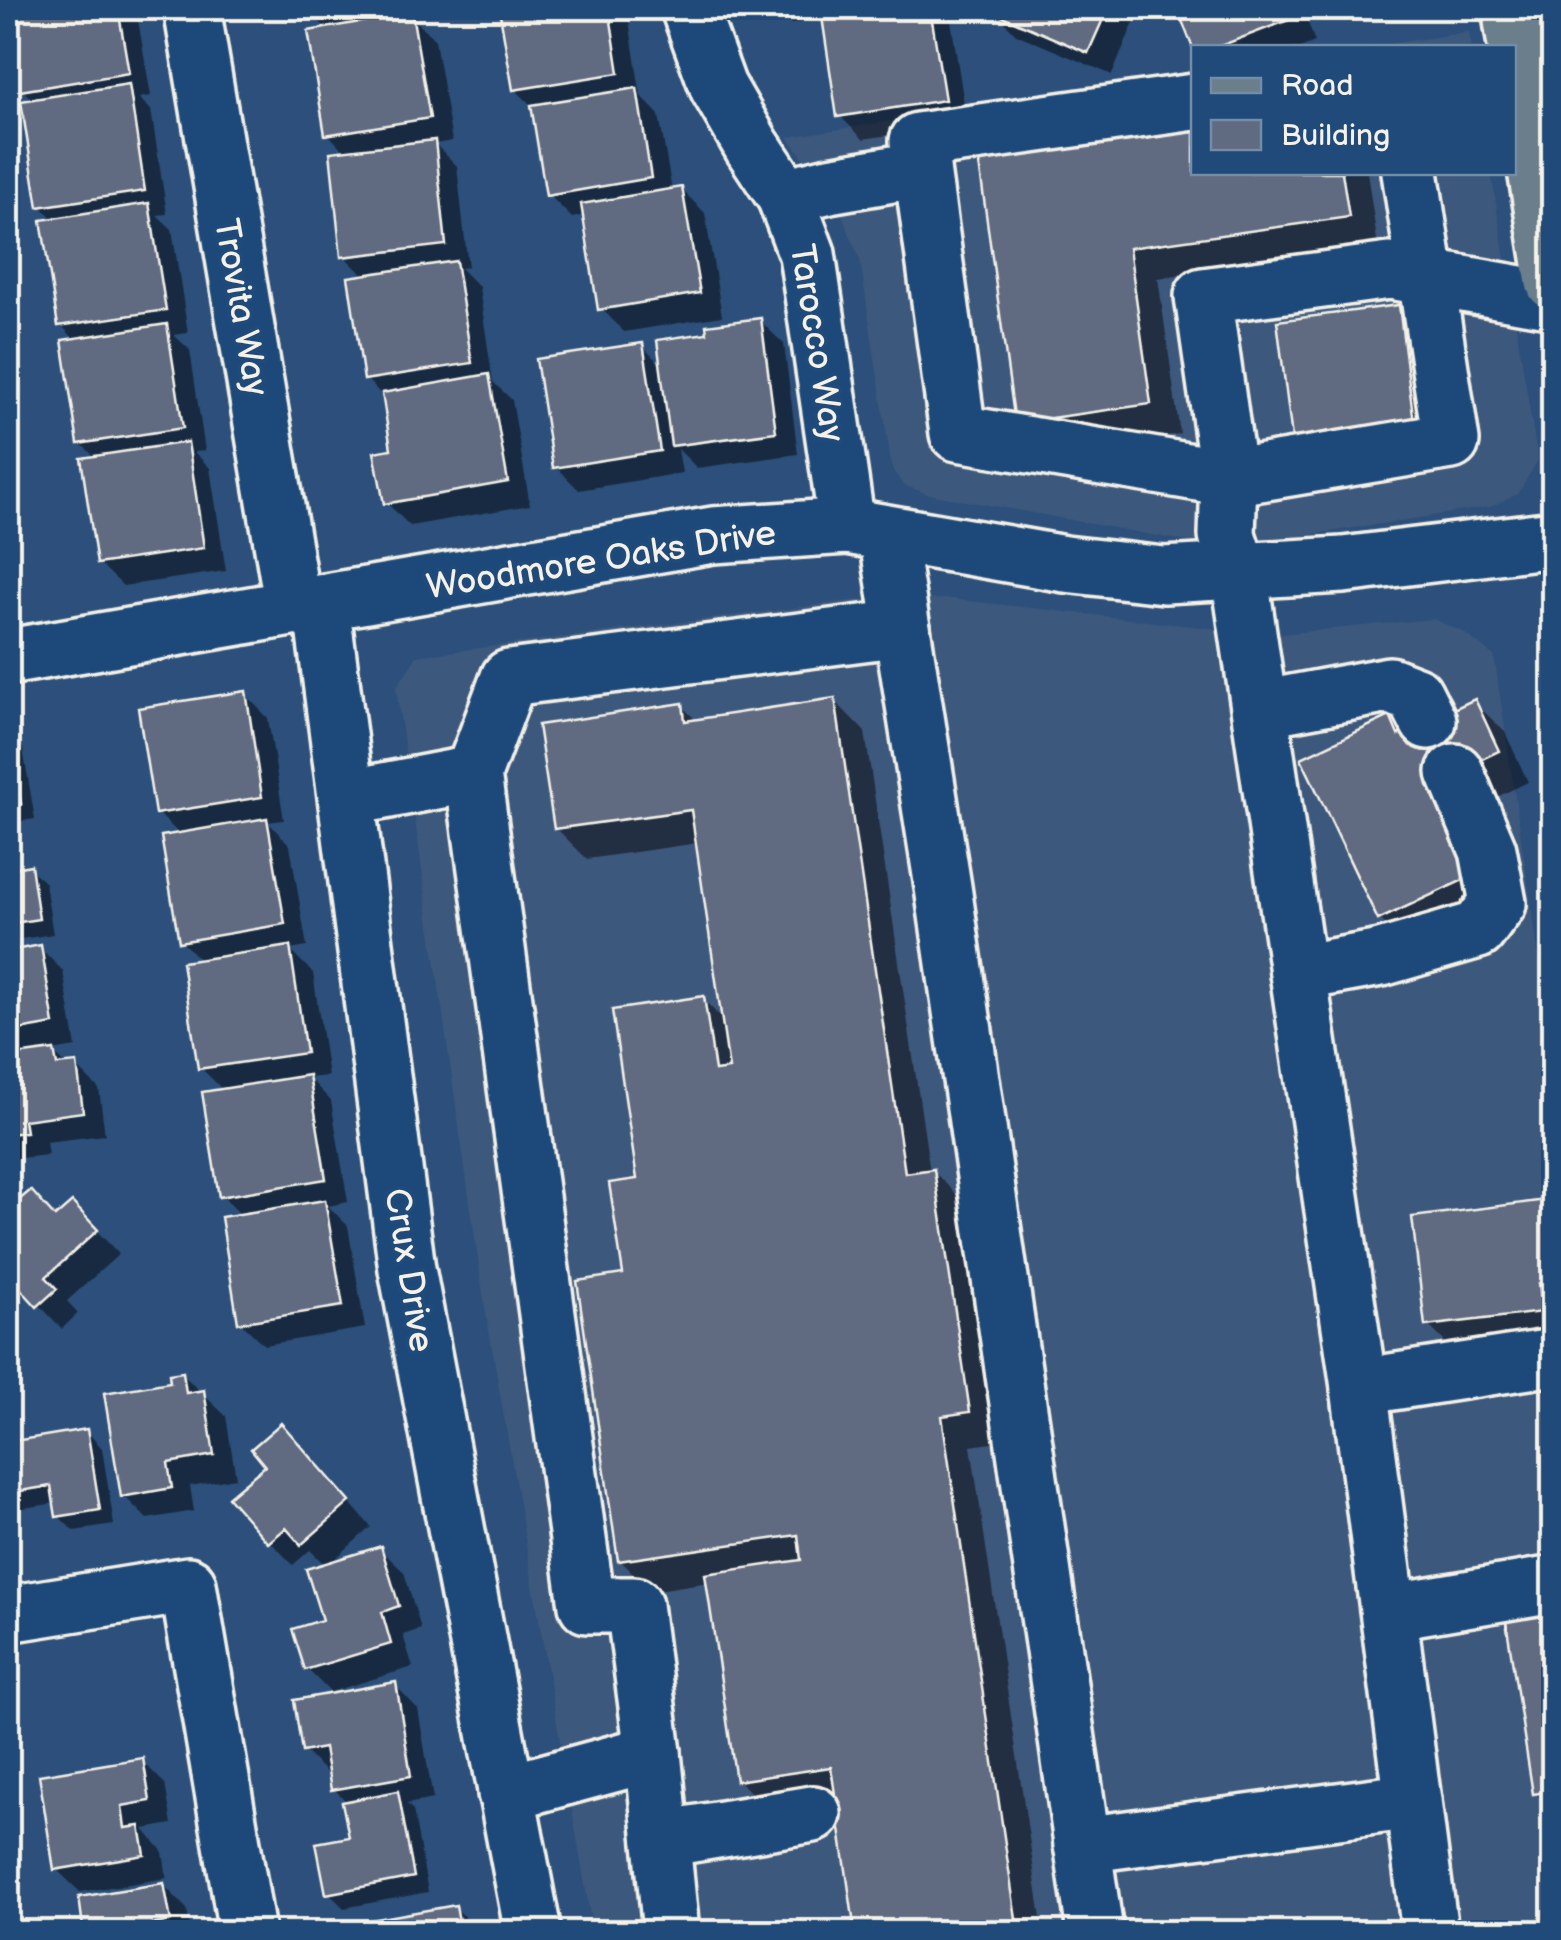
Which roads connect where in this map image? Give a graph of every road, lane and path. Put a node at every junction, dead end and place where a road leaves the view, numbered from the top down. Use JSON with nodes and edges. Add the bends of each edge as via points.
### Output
{"nodes":[{"id":1,"x":192,"y":8,"type":"edge"},
{"id":2,"x":689,"y":8,"type":"edge"},
{"id":3,"x":1510,"y":8,"type":"edge"},
{"id":4,"x":1514,"y":45,"type":"edge"},
{"id":5,"x":1516,"y":67,"type":"edge"},
{"id":6,"x":1191,"y":102,"type":"edge"},
{"id":7,"x":922,"y":169,"type":"junction"},
{"id":8,"x":1411,"y":175,"type":"edge"},
{"id":9,"x":785,"y":196,"type":"junction"},
{"id":10,"x":1428,"y":278,"type":"junction"},
{"id":11,"x":1554,"y":282,"type":"edge"},
{"id":12,"x":1554,"y":300,"type":"edge"},
{"id":13,"x":1229,"y":478,"type":"junction"},
{"id":14,"x":867,"y":530,"type":"junction"},
{"id":15,"x":1554,"y":538,"type":"edge"},
{"id":16,"x":1239,"y":570,"type":"junction"},
{"id":17,"x":307,"y":605,"type":"junction"},
{"id":18,"x":902,"y":628,"type":"junction"},
{"id":19,"x":8,"y":657,"type":"edge"},
{"id":20,"x":1260,"y":710,"type":"junction"},
{"id":21,"x":1428,"y":721,"type":"dead end"},
{"id":22,"x":1454,"y":772,"type":"dead end"},
{"id":23,"x":473,"y":774,"type":"junction"},
{"id":24,"x":347,"y":798,"type":"junction"},
{"id":25,"x":1298,"y":973,"type":"junction"},
{"id":26,"x":1554,"y":1357,"type":"edge"},
{"id":27,"x":1359,"y":1387,"type":"junction"},
{"id":28,"x":1554,"y":1584,"type":"edge"},
{"id":29,"x":1389,"y":1612,"type":"junction"},
{"id":30,"x":8,"y":1614,"type":"edge"},
{"id":31,"x":653,"y":1753,"type":"junction"},
{"id":32,"x":506,"y":1793,"type":"junction"},
{"id":33,"x":1413,"y":1801,"type":"junction"},
{"id":34,"x":813,"y":1814,"type":"dead end"},
{"id":35,"x":662,"y":1839,"type":"junction"},
{"id":36,"x":1082,"y":1845,"type":"junction"},
{"id":37,"x":247,"y":1932,"type":"edge"},
{"id":38,"x":533,"y":1932,"type":"edge"},
{"id":39,"x":671,"y":1932,"type":"edge"},
{"id":40,"x":1095,"y":1932,"type":"edge"},
{"id":41,"x":1430,"y":1932,"type":"edge"}],
"edges":[{"from":1,"to":17,"type":"street","name":"Trovita Way"},
{"from":2,"to":9,"type":"street","name":"Tarocco Way","via":[[718,87]]},
{"from":3,"to":4,"type":"main road"},
{"from":5,"to":11,"type":"main road"},
{"from":6,"to":7,"type":"street","via":[[918,141]]},
{"from":7,"to":9,"type":"street"},
{"from":7,"to":13,"type":"street","via":[[958,433]]},
{"from":8,"to":10,"type":"street"},
{"from":9,"to":14,"type":"street","name":"Tarocco Way","via":[[807,254]]},
{"from":10,"to":12,"type":"street"},
{"from":10,"to":13,"type":"street","via":[[1451,441]]},
{"from":10,"to":13,"type":"street","via":[[1390,271],[1203,296]]},
{"from":13,"to":16,"type":"street","via":[[1227,535]]},
{"from":14,"to":16,"type":"street","name":"Woodmore Oaks Drive","via":[[1164,576]]},
{"from":14,"to":17,"type":"street","name":"Woodmore Oaks Drive","via":[[713,536]]},
{"from":14,"to":18,"type":"street","name":"Tarocco Way"},
{"from":15,"to":16,"type":"street","name":"Woodmore Oaks Drive","via":[[1342,565]]},
{"from":16,"to":20,"type":"street"},
{"from":17,"to":19,"type":"street","name":"Woodmore Oaks Drive"},
{"from":17,"to":24,"type":"street","name":"Crux Drive"},
{"from":18,"to":23,"type":"street","via":[[509,678]]},
{"from":18,"to":36,"type":"street","name":"Tarocco Way"},
{"from":20,"to":21,"type":"street","via":[[1389,685],[1415,695]]},
{"from":20,"to":25,"type":"street"},
{"from":22,"to":25,"type":"street","via":[[1488,850],[1498,904],[1478,930]]},
{"from":23,"to":24,"type":"street"},
{"from":23,"to":31,"type":"street","via":[[587,1606],[634,1606]]},
{"from":24,"to":32,"type":"street","name":"Crux Drive","via":[[407,1270]]},
{"from":25,"to":27,"type":"street"},
{"from":26,"to":27,"type":"street"},
{"from":27,"to":29,"type":"street"},
{"from":28,"to":29,"type":"street"},
{"from":29,"to":33,"type":"street"},
{"from":30,"to":37,"type":"street","via":[[188,1585]]},
{"from":31,"to":32,"type":"street"},
{"from":31,"to":35,"type":"street"},
{"from":32,"to":38,"type":"street","name":"Crux Drive"},
{"from":33,"to":36,"type":"street"},
{"from":33,"to":41,"type":"street"},
{"from":34,"to":35,"type":"street"},
{"from":35,"to":39,"type":"street"},
{"from":36,"to":40,"type":"street","name":"Tarocco Way"}]}
